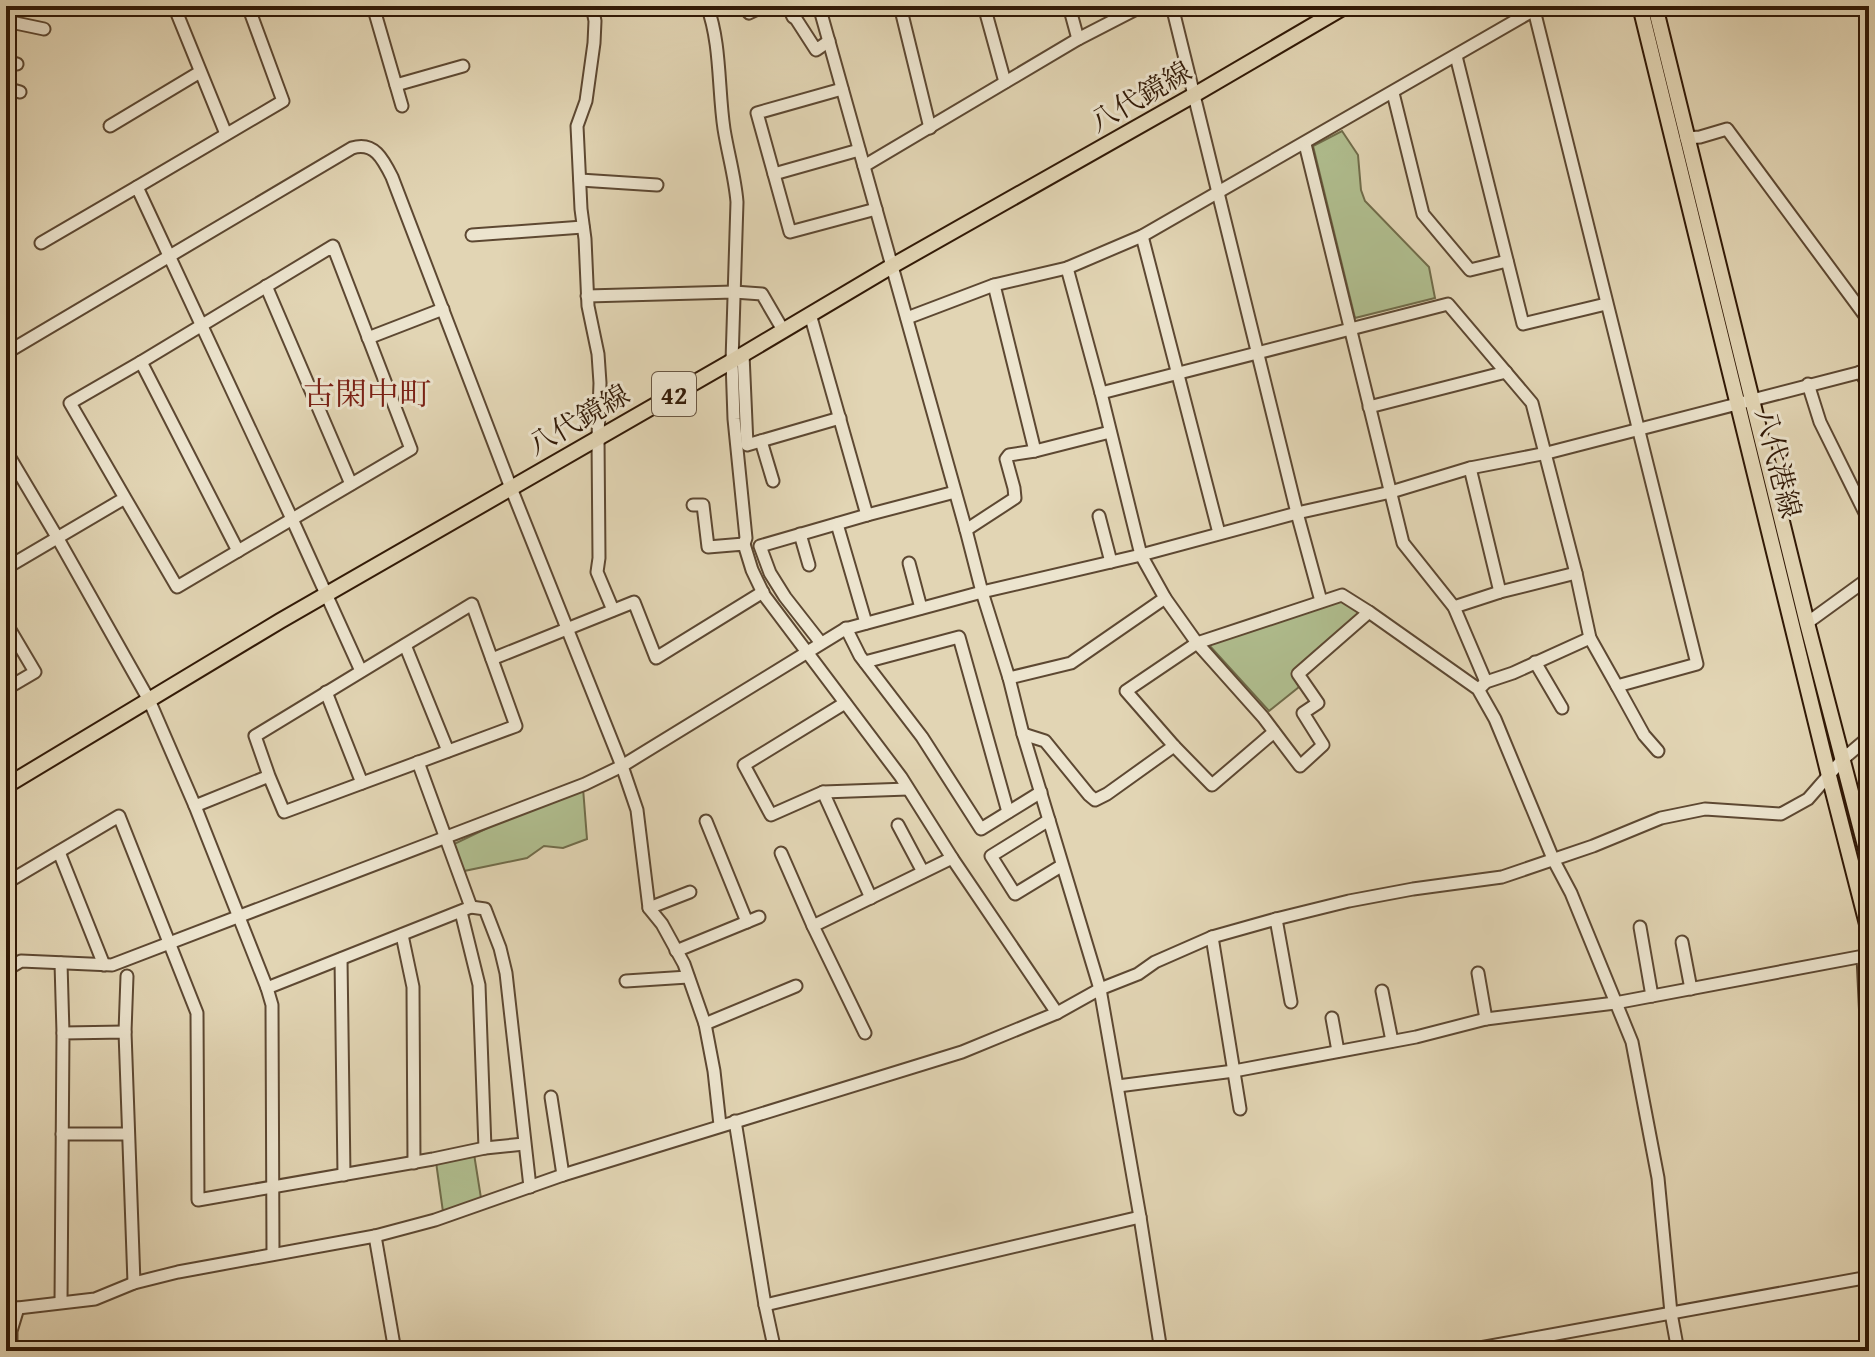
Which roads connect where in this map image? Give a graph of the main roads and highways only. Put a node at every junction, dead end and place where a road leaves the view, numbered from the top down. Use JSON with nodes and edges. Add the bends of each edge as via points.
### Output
{"nodes":[{"id":1,"x":1346,"y":6,"type":"edge"},
{"id":2,"x":1640,"y":6,"type":"edge"},
{"id":3,"x":1655,"y":6,"type":"edge"},
{"id":4,"x":1745,"y":402,"type":"junction"},
{"id":5,"x":6,"y":786,"type":"edge"},
{"id":6,"x":1862,"y":813,"type":"edge"},
{"id":7,"x":1869,"y":861,"type":"edge"},
{"id":8,"x":1869,"y":932,"type":"edge"}],
"edges":[{"from":1,"to":5,"type":"main road","name":"八代鏡線","number":"42","via":[[327,594]]},
{"from":2,"to":4,"type":"main road","name":"八代港線"},
{"from":3,"to":4,"type":"main road","name":"八代港線"},
{"from":4,"to":6,"type":"main road","name":"八代港線"},
{"from":4,"to":8,"type":"main road","name":"八代港線"},
{"from":6,"to":7,"type":"main road","name":"八代港線"}]}
